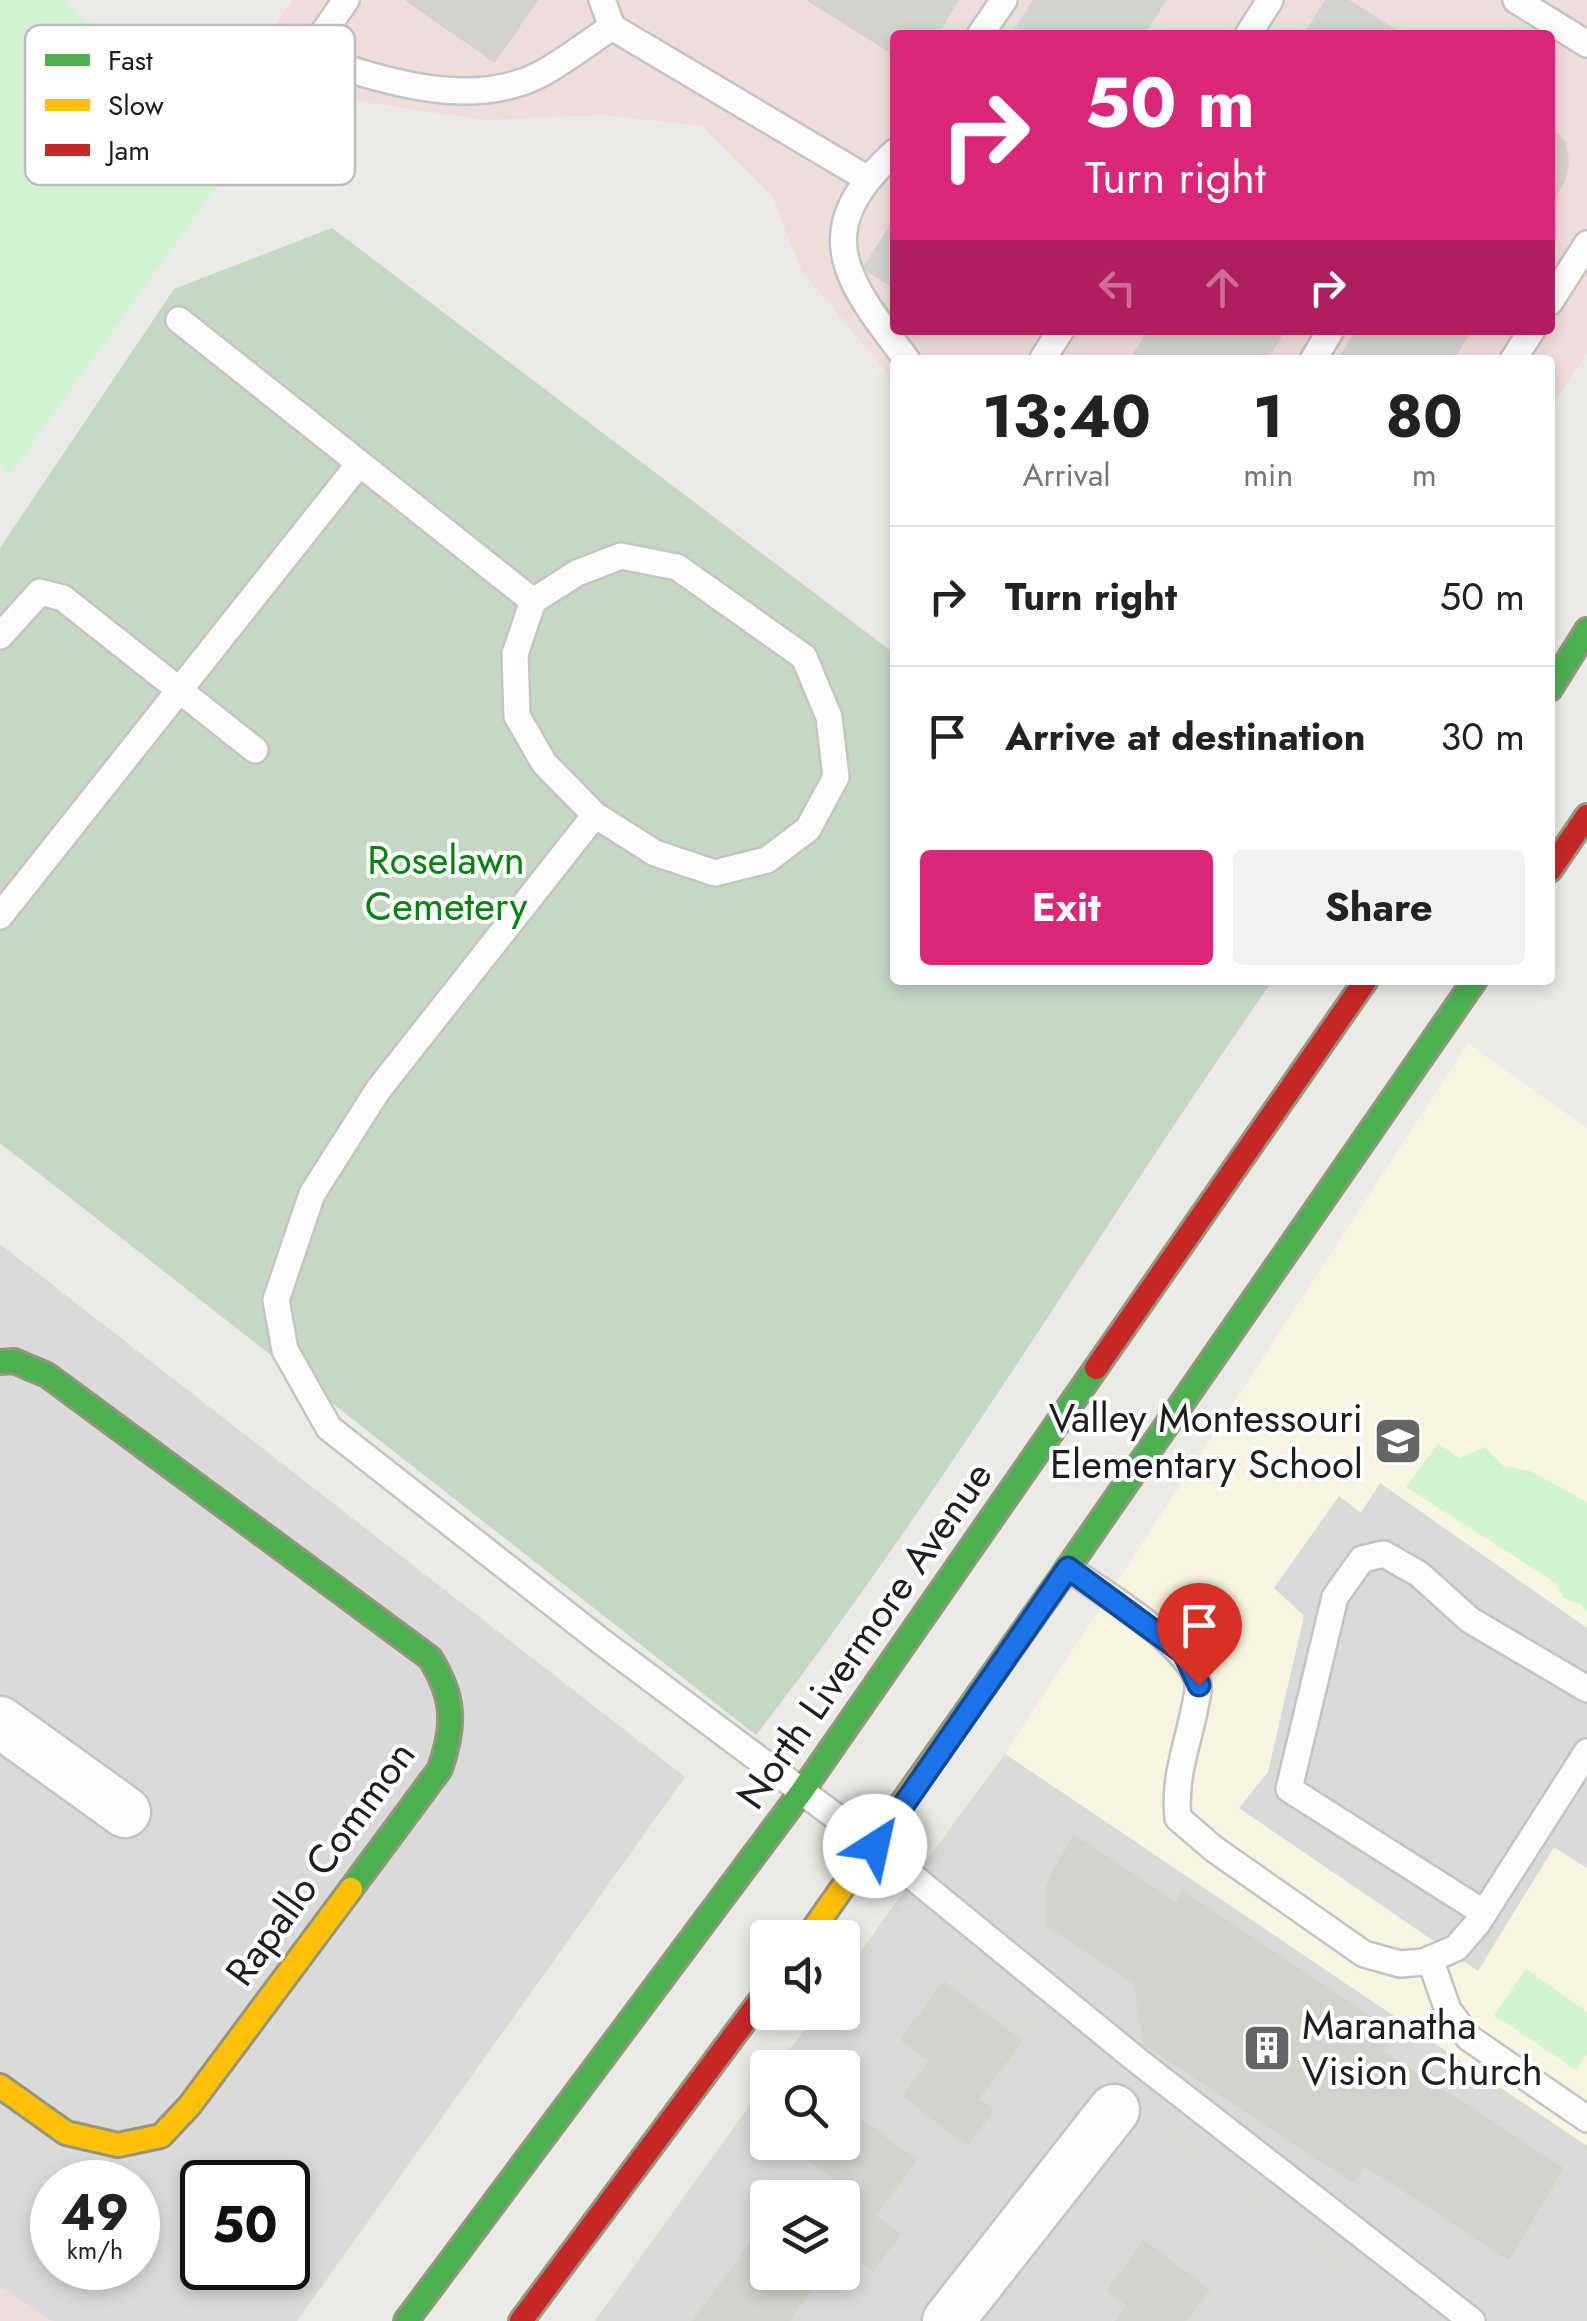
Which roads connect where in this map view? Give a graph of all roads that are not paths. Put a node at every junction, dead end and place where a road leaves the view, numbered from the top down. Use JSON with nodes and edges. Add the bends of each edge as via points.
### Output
{"nodes":[{"id":1,"x":346,"y":0,"type":"edge"},
{"id":2,"x":602,"y":0,"type":"edge"},
{"id":3,"x":1004,"y":0,"type":"edge"},
{"id":4,"x":1270,"y":0,"type":"edge"},
{"id":5,"x":1516,"y":0,"type":"edge"},
{"id":6,"x":328,"y":25,"type":"edge"},
{"id":7,"x":612,"y":27,"type":"junction"},
{"id":8,"x":983,"y":30,"type":"edge"},
{"id":9,"x":1251,"y":30,"type":"edge"},
{"id":10,"x":1587,"y":44,"type":"edge"},
{"id":11,"x":355,"y":71,"type":"edge"},
{"id":12,"x":890,"y":156,"type":"edge"},
{"id":13,"x":866,"y":178,"type":"junction"},
{"id":14,"x":1587,"y":244,"type":"edge"},
{"id":15,"x":1555,"y":294,"type":"edge"},
{"id":16,"x":179,"y":320,"type":"dead end"},
{"id":17,"x":902,"y":355,"type":"edge"},
{"id":18,"x":359,"y":464,"type":"junction"},
{"id":19,"x":533,"y":601,"type":"junction"},
{"id":20,"x":1587,"y":630,"type":"edge"},
{"id":21,"x":0,"y":636,"type":"edge"},
{"id":22,"x":1555,"y":681,"type":"edge"},
{"id":23,"x":179,"y":690,"type":"junction"},
{"id":24,"x":254,"y":750,"type":"dead end"},
{"id":25,"x":595,"y":815,"type":"junction"},
{"id":26,"x":1587,"y":816,"type":"edge"},
{"id":27,"x":1555,"y":863,"type":"edge"},
{"id":28,"x":0,"y":916,"type":"edge"},
{"id":29,"x":1363,"y":985,"type":"edge"},
{"id":30,"x":1472,"y":985,"type":"edge"},
{"id":31,"x":0,"y":1362,"type":"edge"},
{"id":32,"x":1068,"y":1568,"type":"junction"},
{"id":33,"x":1587,"y":1689,"type":"edge"},
{"id":34,"x":0,"y":1722,"type":"edge"},
{"id":35,"x":1587,"y":1752,"type":"edge"},
{"id":36,"x":802,"y":1791,"type":"junction"},
{"id":37,"x":126,"y":1812,"type":"dead end"},
{"id":38,"x":875,"y":1846,"type":"junction"},
{"id":39,"x":1484,"y":1912,"type":"junction"},
{"id":40,"x":820,"y":1920,"type":"edge"},
{"id":41,"x":1430,"y":1960,"type":"junction"},
{"id":42,"x":750,"y":2014,"type":"edge"},
{"id":43,"x":0,"y":2086,"type":"edge"},
{"id":44,"x":1114,"y":2110,"type":"dead end"},
{"id":45,"x":1587,"y":2118,"type":"edge"},
{"id":46,"x":406,"y":2321,"type":"edge"},
{"id":47,"x":520,"y":2321,"type":"edge"},
{"id":48,"x":948,"y":2321,"type":"edge"},
{"id":49,"x":1472,"y":2321,"type":"edge"}],
"edges":[{"from":1,"to":6,"type":"lane"},
{"from":2,"to":7,"type":"lane"},
{"from":3,"to":8,"type":"lane"},
{"from":4,"to":9,"type":"lane"},
{"from":5,"to":10,"type":"lane"},
{"from":7,"to":11,"type":"lane","via":[[538,76],[476,90],[410,88]]},
{"from":7,"to":13,"type":"lane"},
{"from":12,"to":13,"type":"lane"},
{"from":13,"to":17,"type":"lane","via":[[842,229],[852,287]]},
{"from":14,"to":15,"type":"lane"},
{"from":16,"to":18,"type":"lane"},
{"from":18,"to":19,"type":"lane"},
{"from":18,"to":23,"type":"lane"},
{"from":19,"to":25,"type":"lane","via":[[515,654],[517,716],[544,763]]},
{"from":19,"to":25,"type":"lane","via":[[621,556],[677,567],[804,657],[830,716],[836,777],[808,829],[767,860],[715,873],[655,854]]},
{"from":20,"to":22,"type":"main road"},
{"from":21,"to":23,"type":"lane","via":[[40,592],[63,598]]},
{"from":23,"to":24,"type":"lane"},
{"from":23,"to":28,"type":"lane"},
{"from":25,"to":36,"type":"lane","via":[[378,1090],[312,1194],[276,1300],[285,1350],[329,1428]]},
{"from":26,"to":27,"type":"main road"},
{"from":29,"to":36,"type":"main road","name":"North Livermore Avenue"},
{"from":30,"to":32,"type":"main road"},
{"from":31,"to":43,"type":"main road","name":"Rapallo Common","via":[[47,1376],[430,1658],[451,1690],[456,1727],[440,1769],[162,2136],[118,2145],[66,2133]]},
{"from":32,"to":38,"type":"main road"},
{"from":32,"to":41,"type":"lane","via":[[1184,1653],[1199,1685],[1175,1789],[1178,1818],[1364,1954],[1400,1964]]},
{"from":33,"to":39,"type":"lane","via":[[1470,1620],[1384,1554],[1362,1559],[1335,1597],[1289,1789]]},
{"from":34,"to":37,"type":"street"},
{"from":35,"to":39,"type":"lane"},
{"from":36,"to":38,"type":"lane"},
{"from":36,"to":46,"type":"main road","name":"North Livermore Avenue"},
{"from":38,"to":40,"type":"main road"},
{"from":38,"to":49,"type":"lane"},
{"from":39,"to":41,"type":"lane","via":[[1456,1948]]},
{"from":41,"to":45,"type":"lane","via":[[1448,2010],[1469,2038]]},
{"from":42,"to":47,"type":"main road"},
{"from":44,"to":48,"type":"street"}]}
